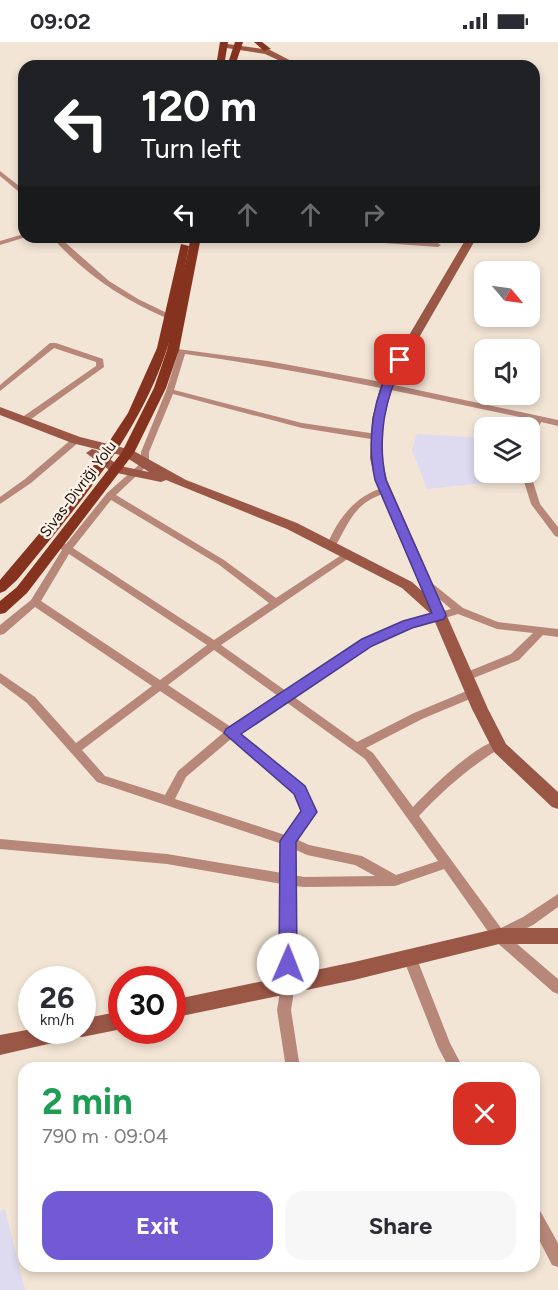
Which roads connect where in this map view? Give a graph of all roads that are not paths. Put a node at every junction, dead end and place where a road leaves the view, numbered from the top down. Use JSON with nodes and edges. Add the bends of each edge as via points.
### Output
{"nodes":[{"id":1,"x":247,"y":42,"type":"edge"},
{"id":2,"x":258,"y":42,"type":"edge"},
{"id":3,"x":224,"y":44,"type":"edge"},
{"id":4,"x":238,"y":45,"type":"edge"},
{"id":5,"x":267,"y":49,"type":"junction"},
{"id":6,"x":221,"y":60,"type":"edge"},
{"id":7,"x":233,"y":60,"type":"edge"},
{"id":8,"x":285,"y":60,"type":"edge"},
{"id":9,"x":287,"y":60,"type":"edge"},
{"id":10,"x":0,"y":173,"type":"edge"},
{"id":11,"x":18,"y":188,"type":"edge"},
{"id":12,"x":18,"y":238,"type":"edge"},
{"id":13,"x":0,"y":243,"type":"edge"},
{"id":14,"x":61,"y":243,"type":"edge"},
{"id":15,"x":185,"y":243,"type":"edge"},
{"id":16,"x":197,"y":243,"type":"edge"},
{"id":17,"x":422,"y":243,"type":"edge"},
{"id":18,"x":437,"y":243,"type":"edge"},
{"id":19,"x":469,"y":243,"type":"edge"},
{"id":20,"x":167,"y":315,"type":"junction"},
{"id":21,"x":177,"y":350,"type":"junction"},
{"id":22,"x":387,"y":387,"type":"junction"},
{"id":23,"x":0,"y":389,"type":"edge"},
{"id":24,"x":170,"y":391,"type":"junction"},
{"id":25,"x":0,"y":411,"type":"edge"},
{"id":26,"x":528,"y":417,"type":"edge"},
{"id":27,"x":24,"y":420,"type":"junction"},
{"id":28,"x":540,"y":420,"type":"edge"},
{"id":29,"x":558,"y":423,"type":"edge"},
{"id":30,"x":377,"y":437,"type":"junction"},
{"id":31,"x":75,"y":440,"type":"junction"},
{"id":32,"x":111,"y":450,"type":"junction"},
{"id":33,"x":128,"y":453,"type":"junction"},
{"id":34,"x":103,"y":461,"type":"junction"},
{"id":35,"x":145,"y":464,"type":"junction"},
{"id":36,"x":116,"y":469,"type":"junction"},
{"id":37,"x":134,"y":473,"type":"junction"},
{"id":38,"x":182,"y":483,"type":"junction"},
{"id":39,"x":529,"y":483,"type":"edge"},
{"id":40,"x":385,"y":490,"type":"junction"},
{"id":41,"x":110,"y":495,"type":"junction"},
{"id":42,"x":0,"y":501,"type":"edge"},
{"id":43,"x":558,"y":534,"type":"edge"},
{"id":44,"x":332,"y":545,"type":"junction"},
{"id":45,"x":63,"y":546,"type":"junction"},
{"id":46,"x":349,"y":554,"type":"junction"},
{"id":47,"x":425,"y":582,"type":"junction"},
{"id":48,"x":0,"y":588,"type":"edge"},
{"id":49,"x":35,"y":602,"type":"junction"},
{"id":50,"x":276,"y":602,"type":"junction"},
{"id":51,"x":0,"y":609,"type":"edge"},
{"id":52,"x":459,"y":610,"type":"junction"},
{"id":53,"x":440,"y":615,"type":"junction"},
{"id":54,"x":542,"y":630,"type":"junction"},
{"id":55,"x":0,"y":631,"type":"edge"},
{"id":56,"x":558,"y":633,"type":"edge"},
{"id":57,"x":214,"y":645,"type":"junction"},
{"id":58,"x":0,"y":677,"type":"edge"},
{"id":59,"x":466,"y":677,"type":"junction"},
{"id":60,"x":159,"y":686,"type":"junction"},
{"id":61,"x":473,"y":693,"type":"junction"},
{"id":62,"x":286,"y":697,"type":"junction"},
{"id":63,"x":231,"y":733,"type":"junction"},
{"id":64,"x":498,"y":744,"type":"junction"},
{"id":65,"x":357,"y":747,"type":"junction"},
{"id":66,"x":76,"y":748,"type":"junction"},
{"id":67,"x":168,"y":801,"type":"junction"},
{"id":68,"x":558,"y":802,"type":"edge"},
{"id":69,"x":412,"y":816,"type":"junction"},
{"id":70,"x":288,"y":841,"type":"junction"},
{"id":71,"x":0,"y":844,"type":"edge"},
{"id":72,"x":446,"y":863,"type":"junction"},
{"id":73,"x":289,"y":879,"type":"junction"},
{"id":74,"x":395,"y":881,"type":"junction"},
{"id":75,"x":558,"y":900,"type":"edge"},
{"id":76,"x":499,"y":936,"type":"junction"},
{"id":77,"x":558,"y":936,"type":"edge"},
{"id":78,"x":410,"y":958,"type":"junction"},
{"id":79,"x":288,"y":985,"type":"junction"},
{"id":80,"x":558,"y":988,"type":"edge"},
{"id":81,"x":186,"y":1006,"type":"edge"},
{"id":82,"x":18,"y":1041,"type":"edge"},
{"id":83,"x":0,"y":1045,"type":"edge"},
{"id":84,"x":292,"y":1062,"type":"edge"},
{"id":85,"x":453,"y":1062,"type":"edge"},
{"id":86,"x":540,"y":1225,"type":"edge"},
{"id":87,"x":558,"y":1259,"type":"edge"}],
"edges":[{"from":1,"to":5,"type":"street"},
{"from":2,"to":5,"type":"main road"},
{"from":3,"to":4,"type":"street"},
{"from":3,"to":6,"type":"main road"},
{"from":4,"to":7,"type":"main road"},
{"from":4,"to":8,"type":"street"},
{"from":5,"to":9,"type":"street"},
{"from":10,"to":11,"type":"street"},
{"from":12,"to":13,"type":"street"},
{"from":14,"to":20,"type":"street","via":[[110,285],[143,307]]},
{"from":15,"to":20,"type":"main road","name":"Sivas-Divriği Yolu"},
{"from":16,"to":21,"type":"main road","name":"Sivas-Divriği Yolu"},
{"from":17,"to":18,"type":"street"},
{"from":19,"to":22,"type":"street"},
{"from":20,"to":32,"type":"main road","name":"Sivas-Divriği Yolu","via":[[162,348],[134,412]]},
{"from":21,"to":22,"type":"street"},
{"from":21,"to":24,"type":"street"},
{"from":21,"to":33,"type":"main road","name":"Sivas-Divriği Yolu"},
{"from":22,"to":26,"type":"street"},
{"from":22,"to":30,"type":"street"},
{"from":23,"to":27,"type":"street","via":[[53,345],[99,361],[100,367]]},
{"from":24,"to":30,"type":"street","via":[[302,425]]},
{"from":24,"to":35,"type":"street","via":[[145,452]]},
{"from":25,"to":27,"type":"street"},
{"from":27,"to":31,"type":"street"},
{"from":28,"to":29,"type":"street"},
{"from":30,"to":40,"type":"street","via":[[376,458]]},
{"from":31,"to":32,"type":"street"},
{"from":31,"to":34,"type":"street"},
{"from":31,"to":42,"type":"street"},
{"from":32,"to":33,"type":"street"},
{"from":32,"to":34,"type":"main road","name":"Sivas-Divriği Yolu"},
{"from":33,"to":35,"type":"street"},
{"from":33,"to":36,"type":"main road","name":"Sivas-Divriği Yolu"},
{"from":34,"to":36,"type":"street"},
{"from":34,"to":48,"type":"main road","name":"Sivas-Divriği Yolu","via":[[87,486]]},
{"from":35,"to":37,"type":"street"},
{"from":35,"to":38,"type":"street"},
{"from":36,"to":37,"type":"street"},
{"from":36,"to":45,"type":"main road","name":"Sivas-Divriği Yolu"},
{"from":37,"to":38,"type":"street"},
{"from":37,"to":41,"type":"street"},
{"from":38,"to":44,"type":"street"},
{"from":39,"to":43,"type":"street","via":[[536,504]]},
{"from":40,"to":44,"type":"street","via":[[354,506]]},
{"from":40,"to":47,"type":"street"},
{"from":41,"to":45,"type":"street"},
{"from":41,"to":50,"type":"street","via":[[204,551]]},
{"from":44,"to":46,"type":"street"},
{"from":45,"to":49,"type":"street"},
{"from":45,"to":51,"type":"main road","name":"Sivas-Divriği Yolu"},
{"from":45,"to":57,"type":"street"},
{"from":46,"to":50,"type":"street"},
{"from":46,"to":53,"type":"street","via":[[407,585]]},
{"from":47,"to":52,"type":"street"},
{"from":47,"to":53,"type":"street"},
{"from":49,"to":55,"type":"street"},
{"from":49,"to":60,"type":"street"},
{"from":50,"to":57,"type":"street"},
{"from":52,"to":53,"type":"street"},
{"from":52,"to":54,"type":"street","via":[[497,625]]},
{"from":53,"to":59,"type":"street"},
{"from":53,"to":62,"type":"street","via":[[367,643]]},
{"from":54,"to":56,"type":"street"},
{"from":54,"to":59,"type":"street","via":[[515,657]]},
{"from":57,"to":60,"type":"street"},
{"from":57,"to":62,"type":"street"},
{"from":58,"to":66,"type":"street","via":[[31,700]]},
{"from":59,"to":61,"type":"street"},
{"from":60,"to":63,"type":"street"},
{"from":60,"to":66,"type":"street"},
{"from":61,"to":64,"type":"street"},
{"from":61,"to":65,"type":"street"},
{"from":62,"to":63,"type":"street"},
{"from":62,"to":65,"type":"street"},
{"from":63,"to":67,"type":"street","via":[[182,774]]},
{"from":63,"to":70,"type":"street","via":[[300,790],[309,812]]},
{"from":64,"to":68,"type":"street"},
{"from":64,"to":69,"type":"street","via":[[442,783]]},
{"from":65,"to":69,"type":"street","via":[[369,756]]},
{"from":66,"to":67,"type":"street","via":[[100,779]]},
{"from":67,"to":70,"type":"street"},
{"from":69,"to":72,"type":"street"},
{"from":70,"to":73,"type":"street"},
{"from":70,"to":74,"type":"street","via":[[307,850],[358,860]]},
{"from":71,"to":73,"type":"street","via":[[167,859]]},
{"from":72,"to":74,"type":"street"},
{"from":72,"to":76,"type":"street"},
{"from":73,"to":74,"type":"street"},
{"from":73,"to":79,"type":"street"},
{"from":75,"to":76,"type":"street"},
{"from":76,"to":77,"type":"street"},
{"from":76,"to":78,"type":"street"},
{"from":76,"to":80,"type":"street"},
{"from":78,"to":79,"type":"street"},
{"from":78,"to":85,"type":"street"},
{"from":79,"to":81,"type":"street"},
{"from":79,"to":84,"type":"street","via":[[284,1010]]},
{"from":82,"to":83,"type":"street"},
{"from":86,"to":87,"type":"street"}]}
